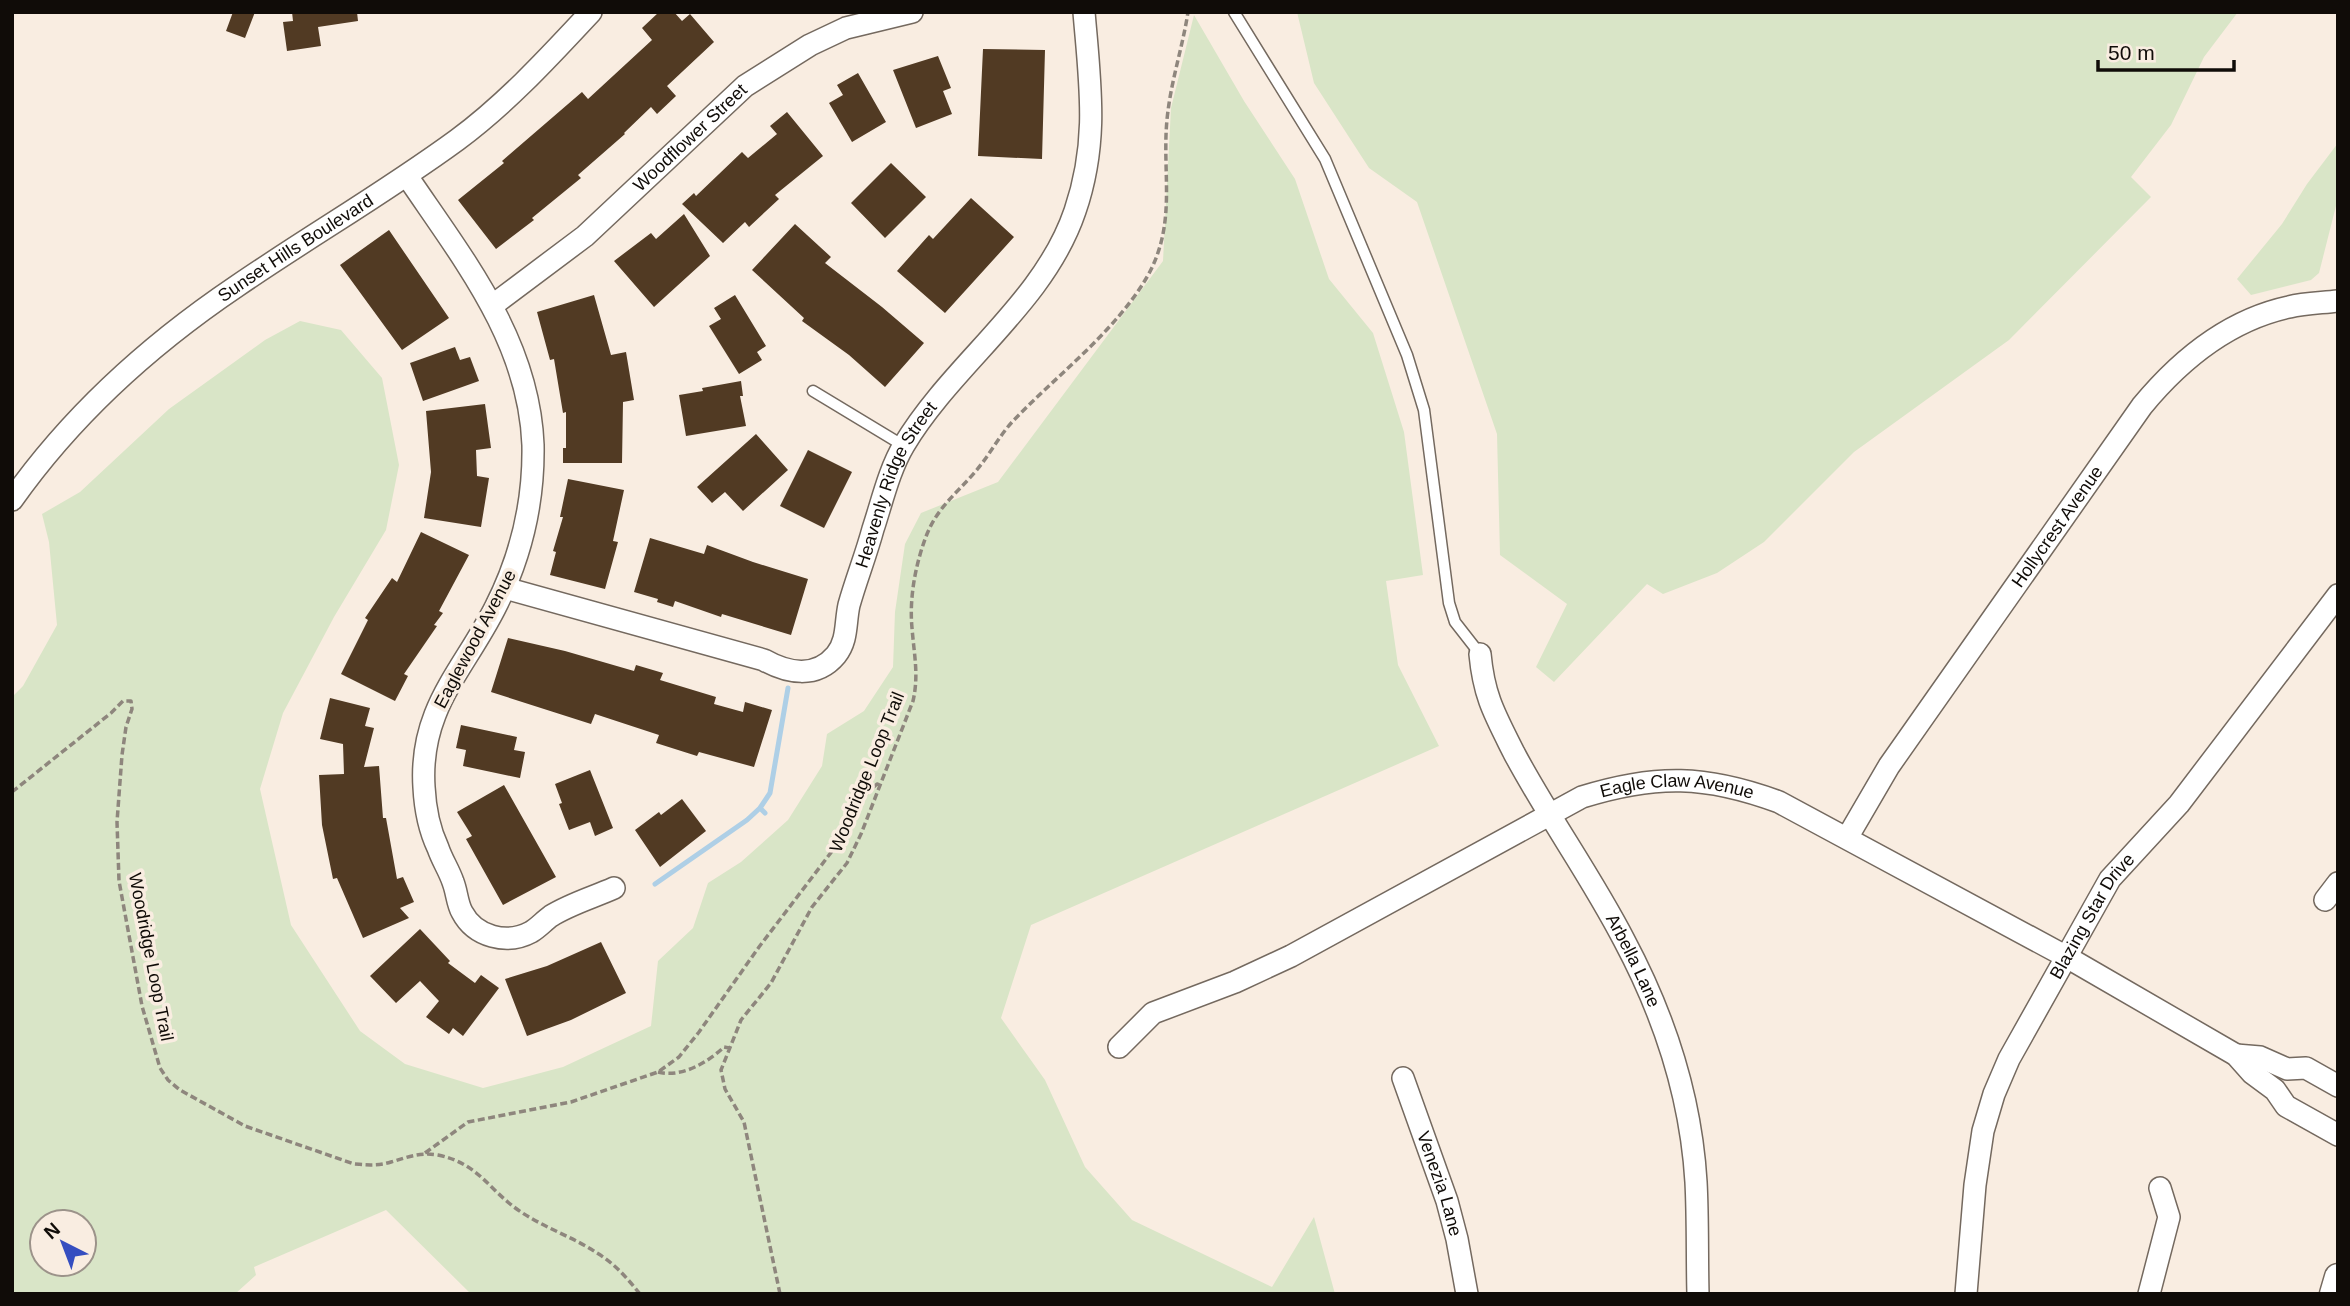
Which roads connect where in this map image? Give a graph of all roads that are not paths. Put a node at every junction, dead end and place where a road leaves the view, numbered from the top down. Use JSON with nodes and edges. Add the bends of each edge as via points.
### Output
{"nodes":[{"id":1,"x":591,"y":12,"type":"edge"},
{"id":2,"x":912,"y":12,"type":"edge"},
{"id":3,"x":1084,"y":12,"type":"edge"},
{"id":4,"x":1234,"y":12,"type":"edge"},
{"id":5,"x":407,"y":176,"type":"junction"},
{"id":6,"x":2338,"y":301,"type":"edge"},
{"id":7,"x":493,"y":305,"type":"junction"},
{"id":8,"x":813,"y":391,"type":"dead end"},
{"id":9,"x":904,"y":446,"type":"junction"},
{"id":10,"x":12,"y":500,"type":"edge"},
{"id":11,"x":505,"y":588,"type":"junction"},
{"id":12,"x":2338,"y":595,"type":"edge"},
{"id":13,"x":1480,"y":654,"type":"joint"},
{"id":14,"x":1548,"y":814,"type":"junction"},
{"id":15,"x":1847,"y":838,"type":"junction"},
{"id":16,"x":614,"y":888,"type":"dead end"},
{"id":17,"x":2064,"y":956,"type":"junction"},
{"id":18,"x":1119,"y":1046,"type":"dead end"},
{"id":19,"x":2236,"y":1055,"type":"junction"},
{"id":20,"x":2287,"y":1069,"type":"junction"},
{"id":21,"x":1403,"y":1078,"type":"dead end"},
{"id":22,"x":2338,"y":1086,"type":"edge"},
{"id":23,"x":2275,"y":1090,"type":"junction"},
{"id":24,"x":2338,"y":1135,"type":"edge"},
{"id":25,"x":2160,"y":1188,"type":"dead end"},
{"id":26,"x":2338,"y":1277,"type":"edge"},
{"id":27,"x":1467,"y":1294,"type":"edge"},
{"id":28,"x":1698,"y":1294,"type":"edge"},
{"id":29,"x":1966,"y":1294,"type":"edge"},
{"id":30,"x":2149,"y":1294,"type":"edge"},
{"id":31,"x":2333,"y":1294,"type":"edge"}],
"edges":[{"from":1,"to":5,"type":"street","name":"Sunset Hills Boulevard","via":[[503,102]]},
{"from":2,"to":7,"type":"street","name":"Woodflower Street","via":[[846,28],[745,86],[585,236]]},
{"from":3,"to":9,"type":"street","name":"Heavenly Ridge Street","via":[[1093,119],[1086,178],[1075,214],[1042,276]]},
{"from":4,"to":13,"type":"lane","via":[[1325,159],[1407,355],[1424,410],[1448,603],[1455,622]]},
{"from":5,"to":7,"type":"street","name":"Eaglewood Avenue"},
{"from":5,"to":10,"type":"street","name":"Sunset Hills Boulevard","via":[[236,286],[157,346],[79,419]]},
{"from":6,"to":15,"type":"street","name":"Hollycrest Avenue","via":[[2288,307],[2242,323],[2197,350],[2162,382],[1889,766]]},
{"from":7,"to":11,"type":"street","name":"Eaglewood Avenue","via":[[520,370],[533,444],[527,518]]},
{"from":8,"to":9,"type":"lane"},
{"from":9,"to":11,"type":"street","name":"Heavenly Ridge Street","via":[[849,607],[844,642],[835,656],[809,671],[780,669],[764,660]]},
{"from":11,"to":16,"type":"street","name":"Eaglewood Avenue","via":[[440,699],[431,726],[424,785],[436,845],[463,915],[487,935],[503,939],[531,932],[552,916]]},
{"from":12,"to":17,"type":"street","name":"Blazing Star Drive","via":[[2179,804],[2110,879]]},
{"from":13,"to":14,"type":"street","name":"Arbella Lane","via":[[1489,703]]},
{"from":14,"to":15,"type":"street","name":"Eagle Claw Avenue","via":[[1614,787],[1684,780],[1749,791]]},
{"from":14,"to":18,"type":"street","name":"Eagle Claw Avenue","via":[[1291,956],[1153,1013]]},
{"from":14,"to":28,"type":"street","name":"Arbella Lane","via":[[1623,938],[1664,1029],[1690,1129]]},
{"from":15,"to":17,"type":"street","name":"Eagle Claw Avenue"},
{"from":17,"to":19,"type":"street","name":"Eagle Claw Avenue"},
{"from":17,"to":29,"type":"street","name":"Blazing Star Drive","via":[[2008,1059],[1987,1119],[1975,1185]]},
{"from":19,"to":20,"type":"street","name":"Eagle Claw Avenue","via":[[2260,1057]]},
{"from":19,"to":23,"type":"street","name":"Eagle Claw Avenue"},
{"from":20,"to":22,"type":"street","name":"Eagle Claw Avenue","via":[[2306,1069]]},
{"from":20,"to":23,"type":"street"},
{"from":21,"to":27,"type":"street","name":"Venezia Lane","via":[[1447,1201]]},
{"from":23,"to":24,"type":"street","name":"Eagle Claw Avenue","via":[[2286,1106]]},
{"from":25,"to":30,"type":"street","via":[[2169,1217]]},
{"from":26,"to":31,"type":"street"}]}
